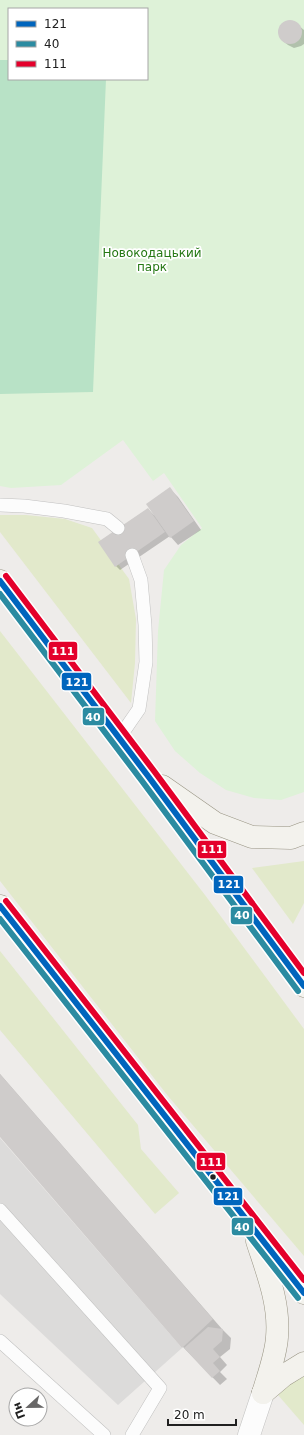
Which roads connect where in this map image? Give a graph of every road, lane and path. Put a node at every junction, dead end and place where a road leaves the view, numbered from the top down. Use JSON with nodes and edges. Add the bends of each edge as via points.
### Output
{"nodes":[{"id":1,"x":0,"y":505,"type":"edge"},
{"id":2,"x":118,"y":528,"type":"dead end"},
{"id":3,"x":132,"y":555,"type":"dead end"},
{"id":4,"x":0,"y":581,"type":"edge"},
{"id":5,"x":120,"y":738,"type":"junction"},
{"id":6,"x":148,"y":776,"type":"junction"},
{"id":7,"x":304,"y":833,"type":"edge"},
{"id":8,"x":0,"y":906,"type":"edge"},
{"id":9,"x":304,"y":986,"type":"edge"},
{"id":10,"x":0,"y":1210,"type":"edge"},
{"id":11,"x":252,"y":1226,"type":"junction"},
{"id":12,"x":304,"y":1293,"type":"edge"},
{"id":13,"x":0,"y":1342,"type":"edge"},
{"id":14,"x":304,"y":1363,"type":"edge"},
{"id":15,"x":263,"y":1394,"type":"junction"},
{"id":16,"x":104,"y":1435,"type":"edge"},
{"id":17,"x":132,"y":1435,"type":"edge"},
{"id":18,"x":250,"y":1435,"type":"edge"}],
"edges":[{"from":1,"to":2,"type":"lane","via":[[64,511],[107,519]]},
{"from":3,"to":5,"type":"lane","via":[[141,580],[146,662],[139,709]]},
{"from":4,"to":5,"type":"main road"},
{"from":5,"to":6,"type":"main road"},
{"from":6,"to":7,"type":"main road","via":[[215,822],[252,837],[291,838]]},
{"from":6,"to":9,"type":"main road"},
{"from":8,"to":11,"type":"main road"},
{"from":10,"to":17,"type":"lane","via":[[160,1388]]},
{"from":11,"to":12,"type":"main road"},
{"from":11,"to":15,"type":"main road","via":[[278,1321],[277,1338]]},
{"from":13,"to":16,"type":"lane"},
{"from":14,"to":15,"type":"main road","via":[[283,1376]]},
{"from":15,"to":18,"type":"street"}]}
